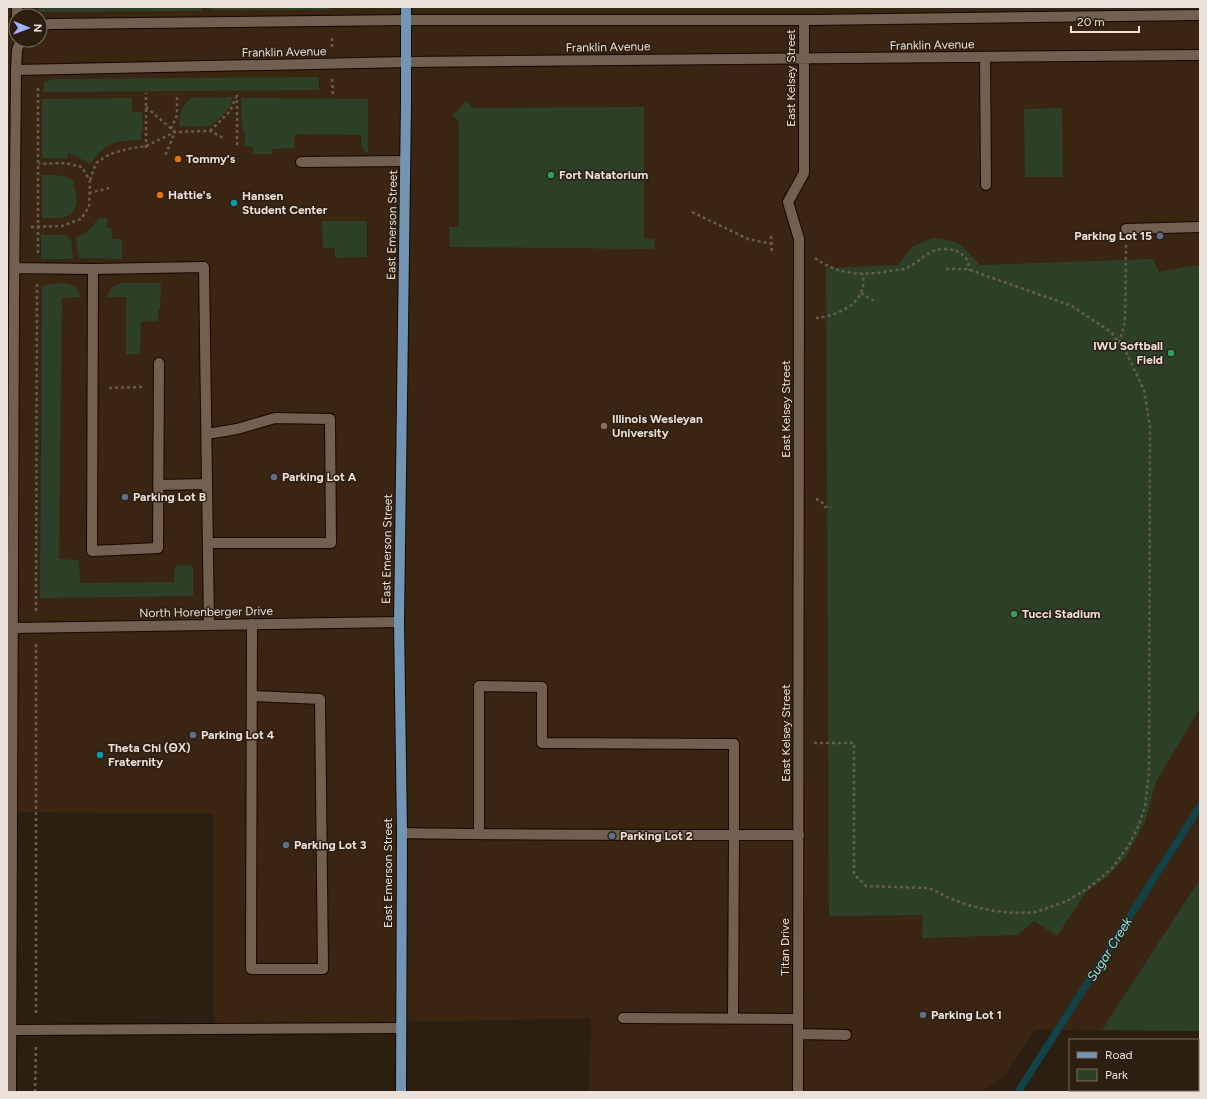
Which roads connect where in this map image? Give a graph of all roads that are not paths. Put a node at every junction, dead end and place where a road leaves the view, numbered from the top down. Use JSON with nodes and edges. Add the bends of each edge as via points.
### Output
{"nodes":[{"id":1,"x":406,"y":7,"type":"edge"},
{"id":2,"x":1200,"y":15,"type":"edge"},
{"id":3,"x":406,"y":20,"type":"junction"},
{"id":4,"x":804,"y":20,"type":"junction"},
{"id":5,"x":48,"y":24,"type":"edge"},
{"id":6,"x":18,"y":48,"type":"edge"},
{"id":7,"x":1200,"y":55,"type":"edge"},
{"id":8,"x":986,"y":57,"type":"junction"},
{"id":9,"x":804,"y":59,"type":"junction"},
{"id":10,"x":407,"y":62,"type":"junction"},
{"id":11,"x":16,"y":70,"type":"junction"},
{"id":12,"x":405,"y":161,"type":"junction"},
{"id":13,"x":301,"y":162,"type":"dead end"},
{"id":14,"x":986,"y":186,"type":"dead end"},
{"id":15,"x":1200,"y":227,"type":"edge"},
{"id":16,"x":1126,"y":229,"type":"road end"},
{"id":17,"x":14,"y":268,"type":"junction"},
{"id":18,"x":93,"y":269,"type":"junction"},
{"id":19,"x":10,"y":302,"type":"edge"},
{"id":20,"x":159,"y":363,"type":"dead end"},
{"id":21,"x":207,"y":434,"type":"junction"},
{"id":22,"x":207,"y":484,"type":"junction"},
{"id":23,"x":158,"y":485,"type":"junction"},
{"id":24,"x":208,"y":543,"type":"junction"},
{"id":25,"x":10,"y":574,"type":"edge"},
{"id":26,"x":399,"y":622,"type":"junction"},
{"id":27,"x":252,"y":624,"type":"junction"},
{"id":28,"x":209,"y":625,"type":"junction"},
{"id":29,"x":14,"y":628,"type":"junction"},
{"id":30,"x":252,"y":696,"type":"junction"},
{"id":31,"x":799,"y":802,"type":"joint"},
{"id":32,"x":402,"y":833,"type":"junction"},
{"id":33,"x":479,"y":834,"type":"junction"},
{"id":34,"x":734,"y":835,"type":"junction"},
{"id":35,"x":799,"y":835,"type":"junction"},
{"id":36,"x":623,"y":1018,"type":"dead end"},
{"id":37,"x":733,"y":1019,"type":"junction"},
{"id":38,"x":798,"y":1019,"type":"junction"},
{"id":39,"x":401,"y":1028,"type":"junction"},
{"id":40,"x":12,"y":1030,"type":"junction"},
{"id":41,"x":798,"y":1034,"type":"junction"},
{"id":42,"x":846,"y":1035,"type":"dead end"},
{"id":43,"x":11,"y":1092,"type":"edge"},
{"id":44,"x":401,"y":1092,"type":"edge"},
{"id":45,"x":798,"y":1092,"type":"edge"}],
"edges":[{"from":1,"to":3,"type":"main road","name":"East Emerson Street"},
{"from":2,"to":4,"type":"street"},
{"from":3,"to":4,"type":"street"},
{"from":3,"to":5,"type":"street"},
{"from":3,"to":10,"type":"main road","name":"East Emerson Street"},
{"from":4,"to":9,"type":"street","name":"East Kelsey Street"},
{"from":6,"to":11,"type":"street"},
{"from":7,"to":8,"type":"street","name":"Franklin Avenue"},
{"from":8,"to":9,"type":"street","name":"Franklin Avenue"},
{"from":8,"to":14,"type":"street"},
{"from":9,"to":10,"type":"street","name":"Franklin Avenue"},
{"from":9,"to":31,"type":"street","name":"East Kelsey Street","via":[[804,172],[788,202],[799,239]]},
{"from":10,"to":11,"type":"street","name":"Franklin Avenue"},
{"from":10,"to":12,"type":"main road","name":"East Emerson Street"},
{"from":11,"to":17,"type":"street"},
{"from":12,"to":13,"type":"street"},
{"from":12,"to":26,"type":"main road","name":"East Emerson Street"},
{"from":15,"to":16,"type":"street"},
{"from":17,"to":18,"type":"street"},
{"from":17,"to":19,"type":"street"},
{"from":18,"to":21,"type":"street","via":[[204,267]]},
{"from":18,"to":23,"type":"street","via":[[92,551],[158,548]]},
{"from":19,"to":25,"type":"street"},
{"from":20,"to":23,"type":"street"},
{"from":21,"to":22,"type":"street"},
{"from":21,"to":24,"type":"street","via":[[237,429],[275,418],[330,419],[331,543]]},
{"from":22,"to":23,"type":"street"},
{"from":22,"to":24,"type":"street"},
{"from":24,"to":28,"type":"street"},
{"from":25,"to":29,"type":"street"},
{"from":26,"to":27,"type":"street","name":"North Horenberger Drive"},
{"from":26,"to":32,"type":"main road","name":"East Emerson Street"},
{"from":27,"to":28,"type":"street","name":"North Horenberger Drive"},
{"from":27,"to":30,"type":"street"},
{"from":28,"to":29,"type":"street","name":"North Horenberger Drive"},
{"from":29,"to":40,"type":"street"},
{"from":30,"to":30,"type":"street","via":[[251,969],[322,969],[320,699]]},
{"from":31,"to":35,"type":"street","name":"Titan Drive"},
{"from":32,"to":33,"type":"street"},
{"from":32,"to":39,"type":"main road","name":"East Emerson Street"},
{"from":33,"to":34,"type":"street"},
{"from":33,"to":34,"type":"street","via":[[479,686],[542,687],[542,743],[734,744]]},
{"from":34,"to":35,"type":"street"},
{"from":34,"to":37,"type":"street"},
{"from":35,"to":38,"type":"street","name":"Titan Drive"},
{"from":36,"to":37,"type":"street"},
{"from":37,"to":38,"type":"street"},
{"from":38,"to":41,"type":"street","name":"Titan Drive"},
{"from":39,"to":40,"type":"street"},
{"from":39,"to":44,"type":"main road","name":"East Emerson Street"},
{"from":40,"to":43,"type":"street"},
{"from":41,"to":42,"type":"street"},
{"from":41,"to":45,"type":"street","name":"Titan Drive"}]}
